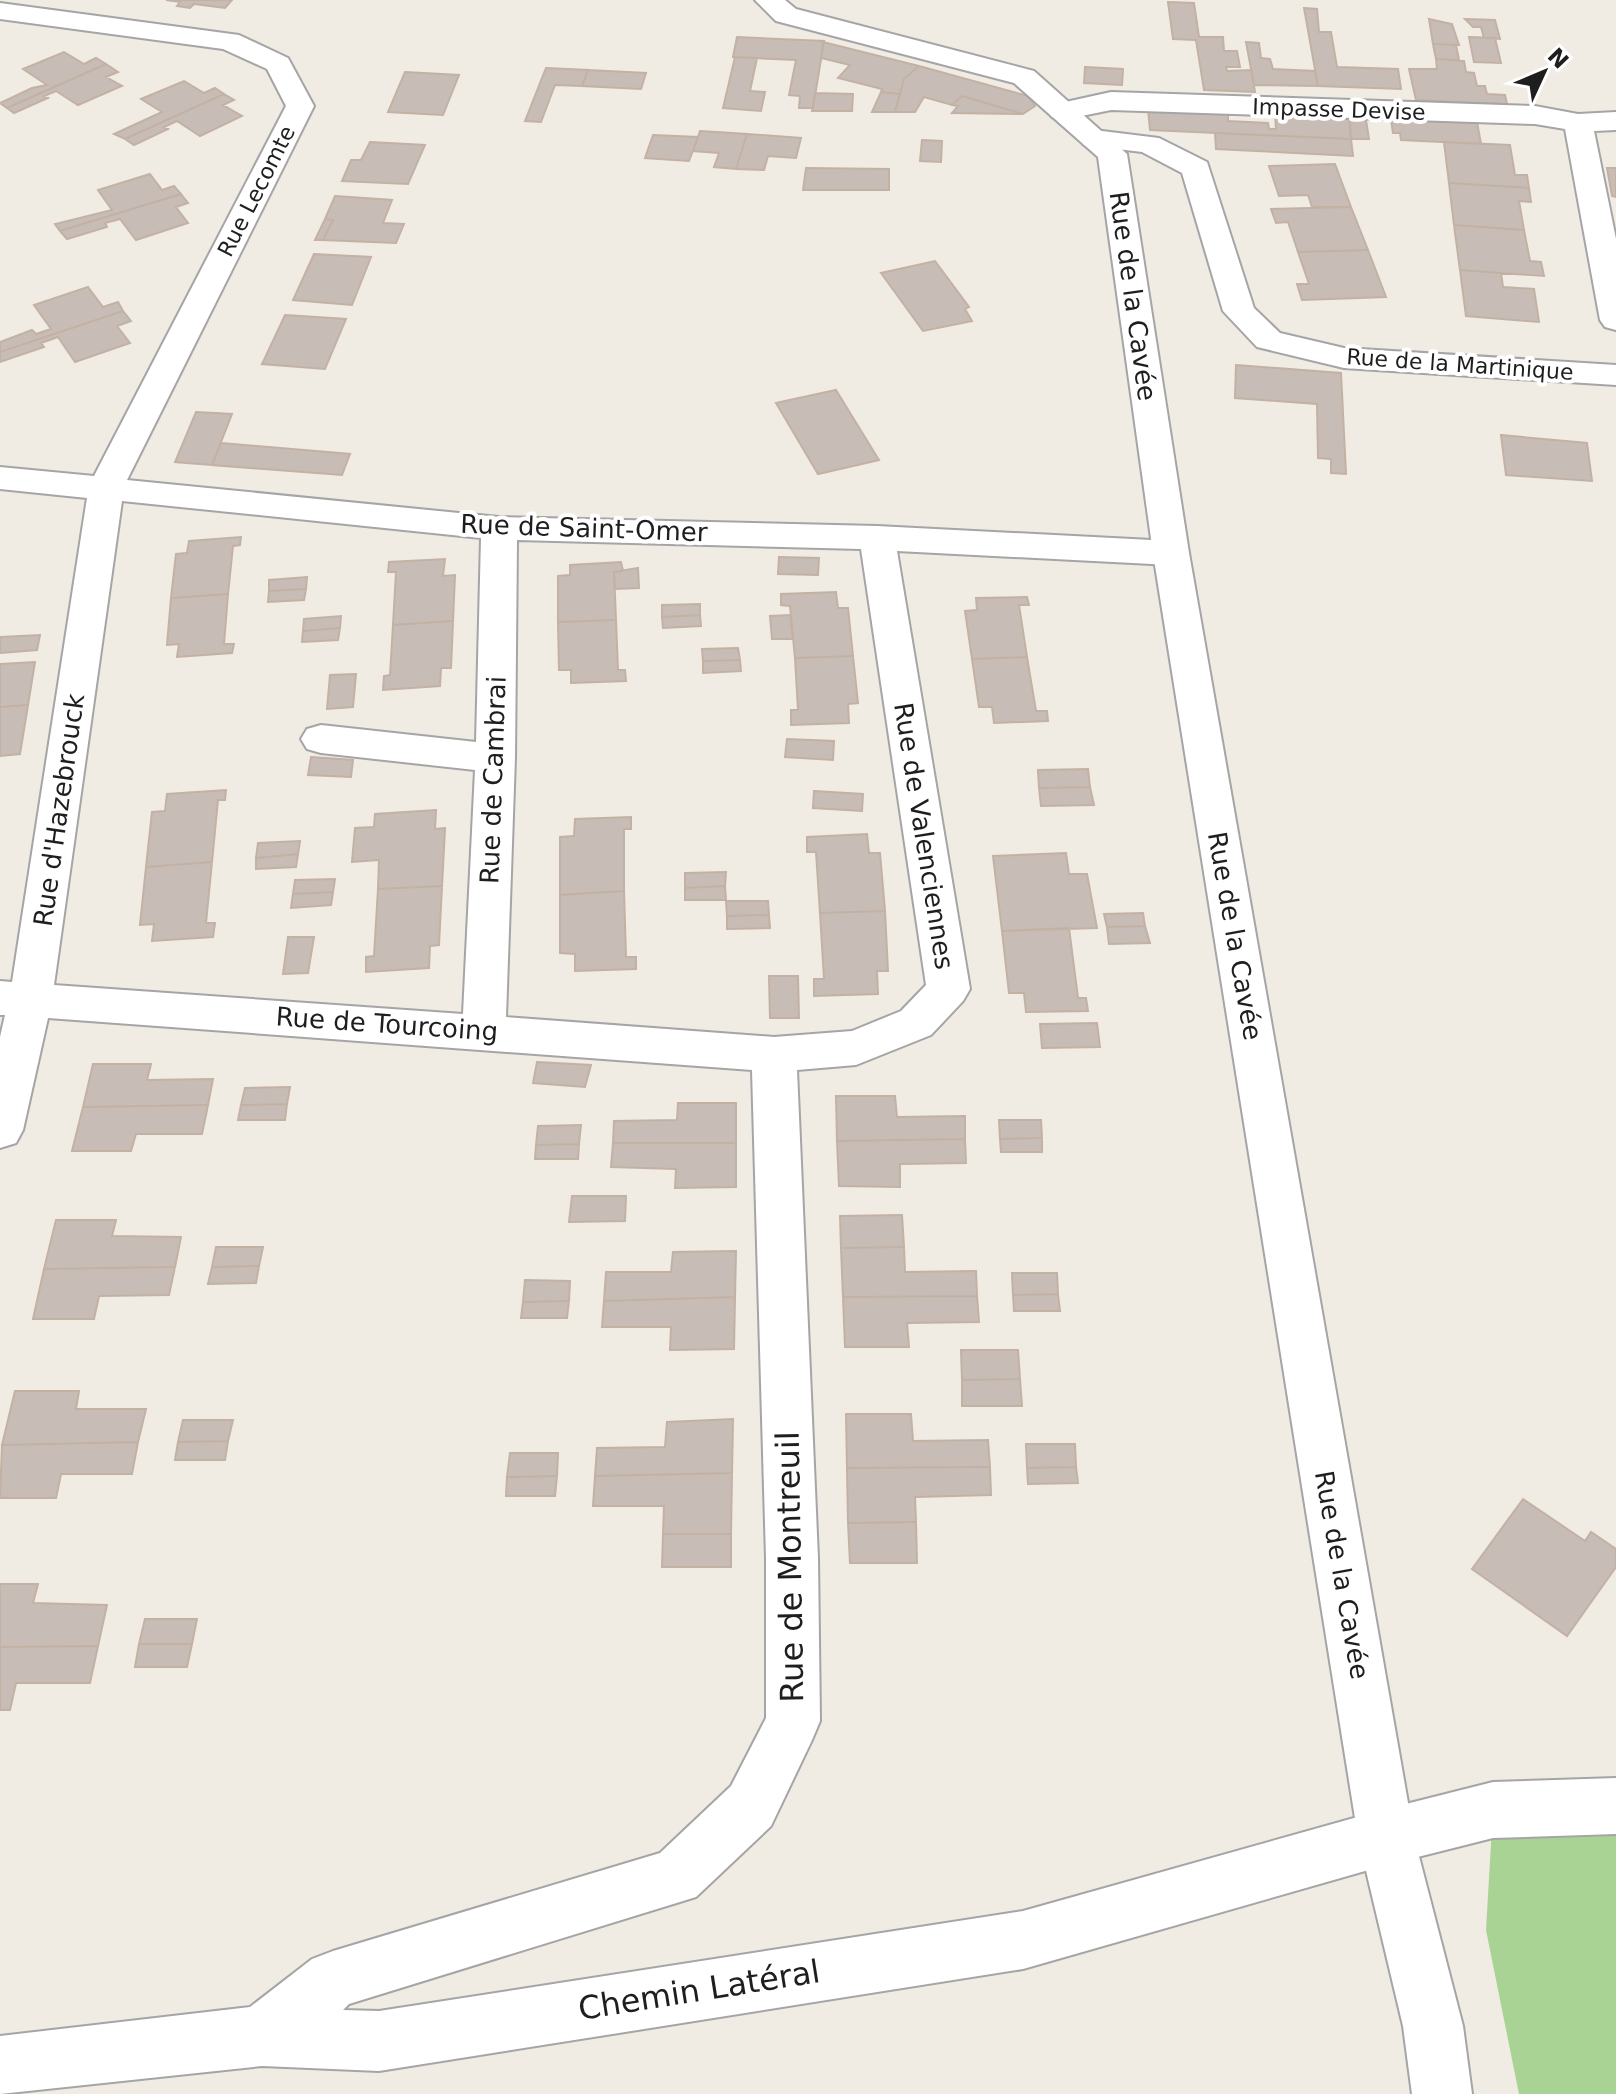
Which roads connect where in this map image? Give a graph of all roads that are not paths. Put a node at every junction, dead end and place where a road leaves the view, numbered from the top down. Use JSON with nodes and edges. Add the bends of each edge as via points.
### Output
{"nodes":[{"id":1,"x":769,"y":0,"type":"edge"},
{"id":2,"x":0,"y":11,"type":"edge"},
{"id":3,"x":1062,"y":111,"type":"junction"},
{"id":4,"x":1616,"y":121,"type":"edge"},
{"id":5,"x":1578,"y":123,"type":"junction"},
{"id":6,"x":1094,"y":139,"type":"junction"},
{"id":7,"x":1616,"y":320,"type":"edge"},
{"id":8,"x":1616,"y":375,"type":"edge"},
{"id":9,"x":0,"y":478,"type":"edge"},
{"id":10,"x":106,"y":487,"type":"junction"},
{"id":11,"x":499,"y":528,"type":"junction"},
{"id":12,"x":877,"y":538,"type":"junction"},
{"id":13,"x":1171,"y":553,"type":"junction"},
{"id":14,"x":321,"y":739,"type":"dead end"},
{"id":15,"x":495,"y":758,"type":"junction"},
{"id":16,"x":16,"y":998,"type":"edge"},
{"id":17,"x":484,"y":1031,"type":"junction"},
{"id":18,"x":774,"y":1054,"type":"junction"},
{"id":19,"x":0,"y":1130,"type":"edge"},
{"id":20,"x":1616,"y":1806,"type":"edge"},
{"id":21,"x":1386,"y":1837,"type":"junction"},
{"id":22,"x":262,"y":2036,"type":"junction"},
{"id":23,"x":0,"y":2066,"type":"edge"},
{"id":24,"x":1442,"y":2094,"type":"edge"}],
"edges":[{"from":1,"to":3,"type":"street","name":"Rue de la Cavée","via":[[786,15],[1024,77]]},
{"from":2,"to":10,"type":"street","name":"Rue Lecomte","via":[[229,41],[278,64],[300,106]]},
{"from":3,"to":5,"type":"street","name":"Impasse Devise","via":[[1111,101],[1535,115]]},
{"from":3,"to":6,"type":"street","name":"Rue de la Cavée"},
{"from":4,"to":5,"type":"street","name":"Impasse Devise"},
{"from":5,"to":7,"type":"street"},
{"from":6,"to":8,"type":"street","name":"Rue de la Martinique","via":[[1149,144],[1196,168],[1239,311],[1269,340],[1344,358]]},
{"from":6,"to":13,"type":"street","name":"Rue de la Cavée","via":[[1112,154]]},
{"from":9,"to":10,"type":"street","name":"Rue de Saint-Omer"},
{"from":10,"to":11,"type":"street","name":"Rue de Saint-Omer"},
{"from":10,"to":16,"type":"street","name":"Rue d'Hazebrouck"},
{"from":11,"to":12,"type":"street","name":"Rue de Saint-Omer"},
{"from":11,"to":15,"type":"street","name":"Rue de Cambrai"},
{"from":12,"to":13,"type":"street","name":"Rue de Saint-Omer"},
{"from":12,"to":18,"type":"street","name":"Rue de Valenciennes","via":[[948,989],[916,1023],[856,1048]]},
{"from":13,"to":21,"type":"street","name":"Rue de la Cavée"},
{"from":14,"to":15,"type":"street"},
{"from":15,"to":17,"type":"street","name":"Rue de Cambrai"},
{"from":16,"to":17,"type":"street","name":"Rue de Tourcoing"},
{"from":16,"to":19,"type":"street","name":"Rue d'Hazebrouck"},
{"from":17,"to":18,"type":"street","name":"Rue de Tourcoing"},
{"from":18,"to":22,"type":"street","name":"Rue de Montreuil","via":[[793,1721],[751,1806],[676,1877],[333,1980]]},
{"from":20,"to":21,"type":"street","name":"Chemin Latéral","via":[[1493,1810]]},
{"from":21,"to":22,"type":"street","name":"Chemin Latéral","via":[[1023,1940],[379,2041]]},
{"from":21,"to":24,"type":"street","name":"Rue de la Cavée","via":[[1433,2026]]},
{"from":22,"to":23,"type":"street","name":"Chemin Latéral"}]}
